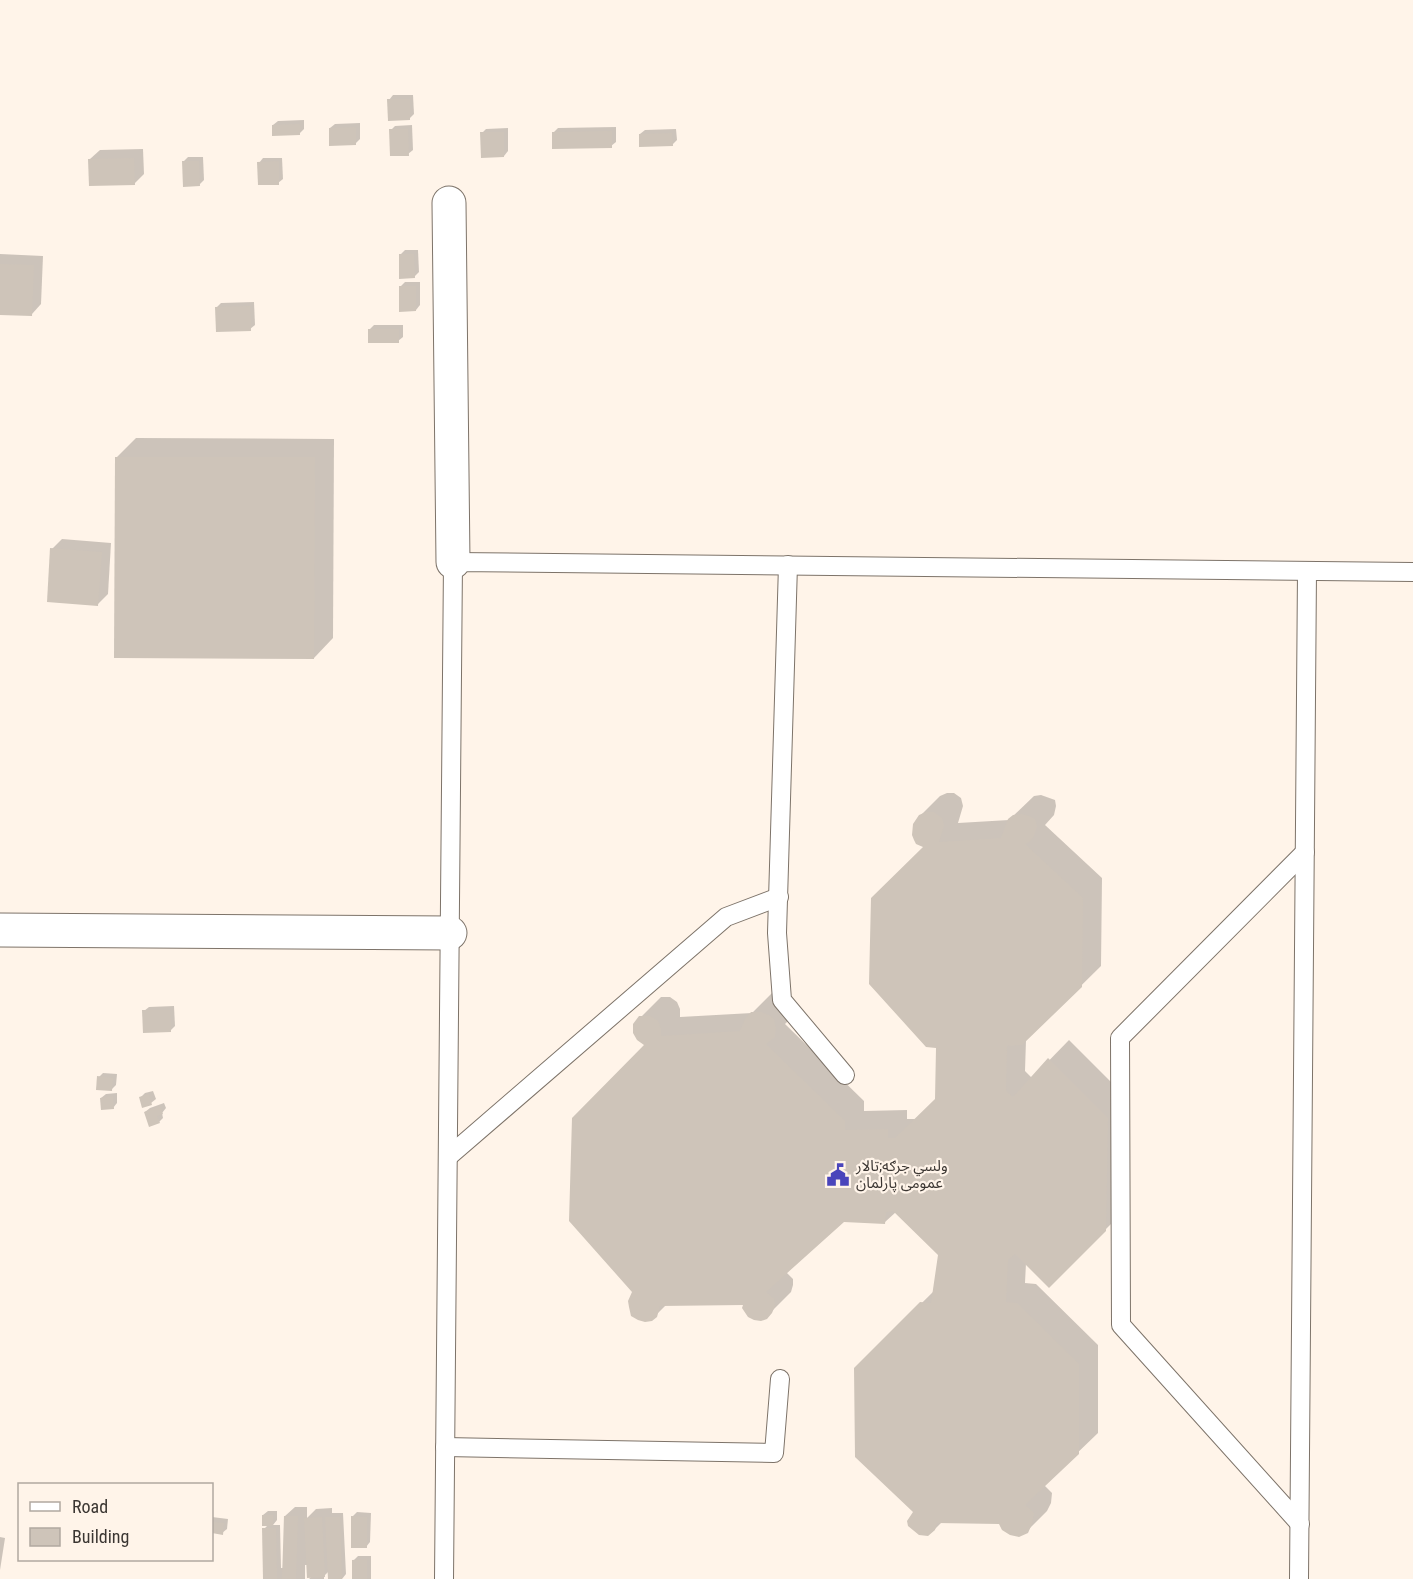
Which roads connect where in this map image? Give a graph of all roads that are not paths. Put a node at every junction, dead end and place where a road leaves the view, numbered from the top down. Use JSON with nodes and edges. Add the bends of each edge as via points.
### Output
{"nodes":[{"id":1,"x":449,"y":203,"type":"dead end"},
{"id":2,"x":453,"y":562,"type":"junction"},
{"id":3,"x":788,"y":565,"type":"junction"},
{"id":4,"x":1307,"y":571,"type":"junction"},
{"id":5,"x":1413,"y":572,"type":"edge"},
{"id":6,"x":1305,"y":852,"type":"junction"},
{"id":7,"x":778,"y":897,"type":"junction"},
{"id":8,"x":0,"y":930,"type":"edge"},
{"id":9,"x":450,"y":933,"type":"junction"},
{"id":10,"x":845,"y":1075,"type":"dead end"},
{"id":11,"x":448,"y":1157,"type":"junction"},
{"id":12,"x":780,"y":1378,"type":"dead end"},
{"id":13,"x":445,"y":1448,"type":"junction"},
{"id":14,"x":1300,"y":1524,"type":"junction"},
{"id":15,"x":444,"y":1579,"type":"edge"},
{"id":16,"x":1299,"y":1579,"type":"edge"}],
"edges":[{"from":1,"to":2,"type":"street"},
{"from":2,"to":3,"type":"lane"},
{"from":2,"to":9,"type":"lane"},
{"from":3,"to":4,"type":"lane"},
{"from":3,"to":7,"type":"lane"},
{"from":4,"to":5,"type":"lane"},
{"from":4,"to":6,"type":"lane"},
{"from":6,"to":14,"type":"lane"},
{"from":6,"to":14,"type":"lane","via":[[1120,1038],[1121,1325]]},
{"from":7,"to":10,"type":"lane","via":[[782,1000]]},
{"from":7,"to":11,"type":"lane","via":[[726,917]]},
{"from":8,"to":9,"type":"street"},
{"from":9,"to":11,"type":"lane"},
{"from":11,"to":13,"type":"lane"},
{"from":12,"to":13,"type":"lane","via":[[774,1453]]},
{"from":13,"to":15,"type":"lane"},
{"from":14,"to":16,"type":"lane"}]}
